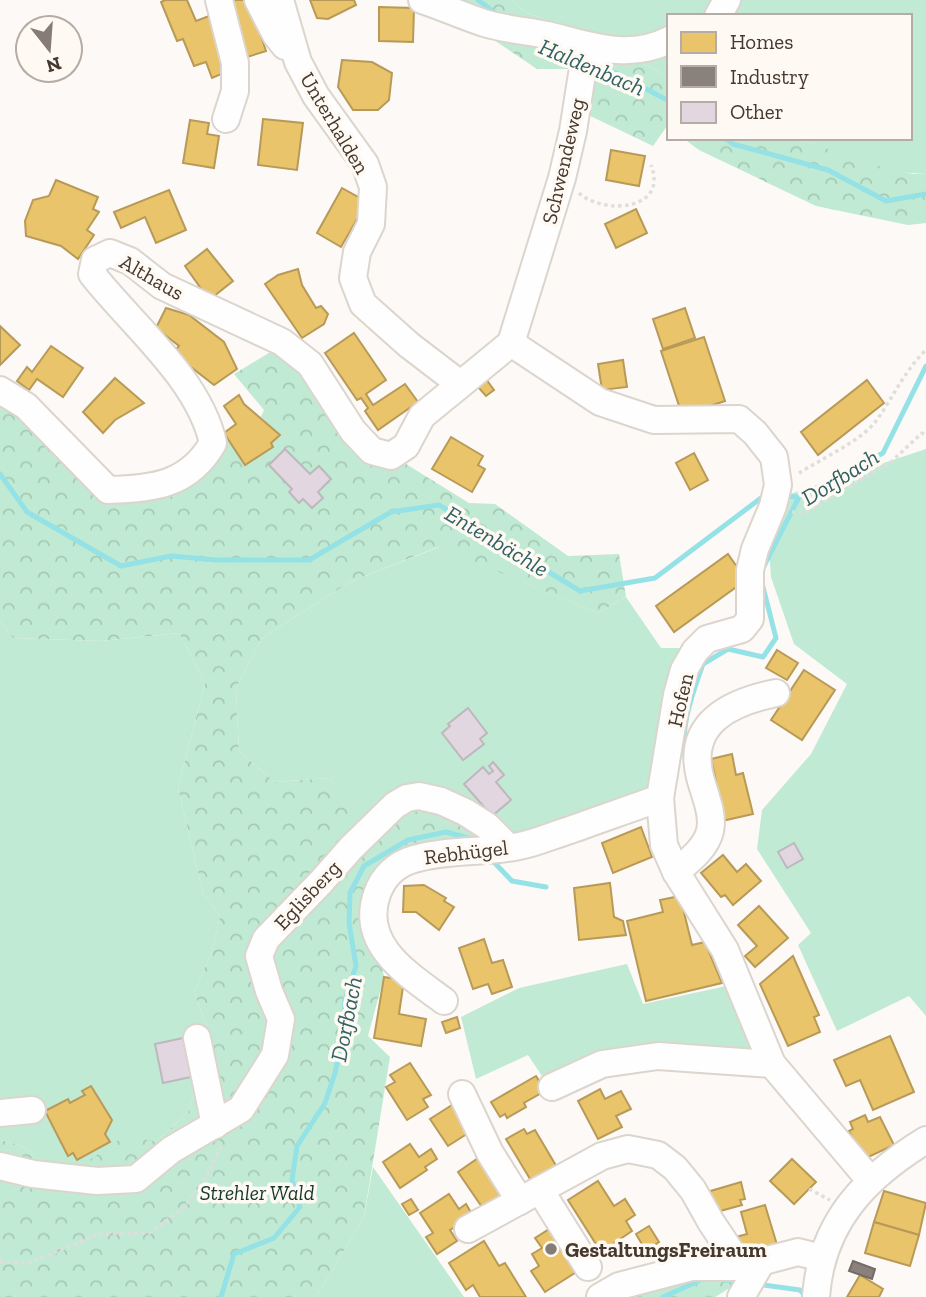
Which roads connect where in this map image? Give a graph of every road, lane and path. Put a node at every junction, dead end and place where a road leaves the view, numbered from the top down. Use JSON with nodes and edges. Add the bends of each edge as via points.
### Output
{"nodes":[{"id":1,"x":219,"y":0,"type":"edge"},
{"id":2,"x":258,"y":0,"type":"edge"},
{"id":3,"x":280,"y":0,"type":"edge"},
{"id":4,"x":422,"y":0,"type":"edge"},
{"id":5,"x":667,"y":41,"type":"edge"},
{"id":6,"x":602,"y":50,"type":"junction"},
{"id":7,"x":299,"y":62,"type":"junction"},
{"id":8,"x":226,"y":119,"type":"dead end"},
{"id":9,"x":651,"y":165,"type":"dead end"},
{"id":10,"x":562,"y":178,"type":"junction"},
{"id":11,"x":511,"y":343,"type":"junction"},
{"id":12,"x":926,"y":350,"type":"edge"},
{"id":13,"x":460,"y":384,"type":"junction"},
{"id":14,"x":0,"y":390,"type":"edge"},
{"id":15,"x":926,"y":435,"type":"edge"},
{"id":16,"x":783,"y":502,"type":"junction"},
{"id":17,"x":776,"y":693,"type":"dead end"},
{"id":18,"x":660,"y":799,"type":"junction"},
{"id":19,"x":491,"y":850,"type":"junction"},
{"id":20,"x":676,"y":872,"type":"junction"},
{"id":21,"x":444,"y":1001,"type":"dead end"},
{"id":22,"x":197,"y":1038,"type":"dead end"},
{"id":23,"x":772,"y":1064,"type":"junction"},
{"id":24,"x":552,"y":1087,"type":"dead end"},
{"id":25,"x":462,"y":1094,"type":"dead end"},
{"id":26,"x":32,"y":1110,"type":"dead end"},
{"id":27,"x":0,"y":1113,"type":"edge"},
{"id":28,"x":220,"y":1133,"type":"junction"},
{"id":29,"x":926,"y":1140,"type":"edge"},
{"id":30,"x":0,"y":1166,"type":"edge"},
{"id":31,"x":870,"y":1180,"type":"junction"},
{"id":32,"x":809,"y":1189,"type":"dead end"},
{"id":33,"x":530,"y":1195,"type":"junction"},
{"id":34,"x":832,"y":1201,"type":"dead end"},
{"id":35,"x":468,"y":1229,"type":"dead end"},
{"id":36,"x":822,"y":1258,"type":"junction"},
{"id":37,"x":0,"y":1262,"type":"edge"},
{"id":38,"x":587,"y":1267,"type":"dead end"},
{"id":39,"x":748,"y":1279,"type":"edge"},
{"id":40,"x":817,"y":1296,"type":"edge"},
{"id":41,"x":600,"y":1297,"type":"edge"}],
"edges":[{"from":1,"to":8,"type":"street","via":[[235,63],[235,91]]},
{"from":2,"to":7,"type":"street","name":"Unterhalden","via":[[276,35]]},
{"from":3,"to":7,"type":"street","name":"Unterhalden"},
{"from":4,"to":6,"type":"street","via":[[485,23]]},
{"from":5,"to":6,"type":"street","via":[[629,51]]},
{"from":6,"to":10,"type":"street","name":"Schwendeweg","via":[[582,74]]},
{"from":7,"to":13,"type":"street","name":"Unterhalden","via":[[316,96],[365,164],[373,187],[371,224],[357,252],[353,278],[363,304]]},
{"from":9,"to":10,"type":"path","via":[[653,187],[634,205],[608,205],[584,198]]},
{"from":10,"to":11,"type":"street","name":"Schwendeweg"},
{"from":11,"to":13,"type":"street","name":"Althaus"},
{"from":11,"to":16,"type":"street","via":[[600,402],[654,420],[739,418],[774,457]]},
{"from":12,"to":16,"type":"path","via":[[874,424]]},
{"from":13,"to":14,"type":"street","name":"Althaus","via":[[422,416],[407,446],[391,456],[372,451],[353,431],[310,364],[282,342],[162,286],[130,261],[110,253],[95,260],[92,274],[162,354],[199,405],[213,443],[204,459],[172,482],[108,490],[26,406]]},
{"from":15,"to":16,"type":"path","via":[[922,433],[891,462],[804,513]]},
{"from":16,"to":18,"type":"street","name":"Hofen","via":[[755,549],[750,619],[742,629],[707,639],[684,670]]},
{"from":17,"to":20,"type":"street","via":[[749,698],[724,710],[702,736],[698,759],[710,831],[701,849]]},
{"from":18,"to":19,"type":"street","name":"Rebhügel","via":[[533,842]]},
{"from":18,"to":20,"type":"street","name":"Hofen","via":[[664,845]]},
{"from":19,"to":21,"type":"street","name":"Rebhügel","via":[[411,859],[382,881],[374,902],[377,939],[399,968]]},
{"from":19,"to":28,"type":"street","name":"Eglisberg","via":[[487,826],[441,801],[419,796],[395,805],[351,848],[266,939],[259,956],[281,1019],[275,1055]]},
{"from":20,"to":23,"type":"street","name":"Hofen","via":[[725,950]]},
{"from":22,"to":28,"type":"street"},
{"from":23,"to":24,"type":"street","via":[[658,1056],[602,1064]]},
{"from":23,"to":31,"type":"street","name":"Hofen"},
{"from":25,"to":33,"type":"street","via":[[490,1153]]},
{"from":26,"to":27,"type":"street"},
{"from":28,"to":30,"type":"street","name":"Eglisberg","via":[[170,1150],[136,1180],[97,1181]]},
{"from":28,"to":37,"type":"path","via":[[208,1173],[185,1207],[149,1233],[99,1234],[29,1263]]},
{"from":29,"to":31,"type":"street"},
{"from":31,"to":36,"type":"street","via":[[845,1211]]},
{"from":32,"to":34,"type":"path"},
{"from":33,"to":35,"type":"street"},
{"from":33,"to":38,"type":"street"},
{"from":33,"to":39,"type":"street","via":[[602,1156],[628,1149],[658,1155],[693,1190]]},
{"from":36,"to":39,"type":"street","via":[[798,1252]]},
{"from":36,"to":40,"type":"street"},
{"from":39,"to":41,"type":"street","via":[[692,1267],[619,1286]]}]}
